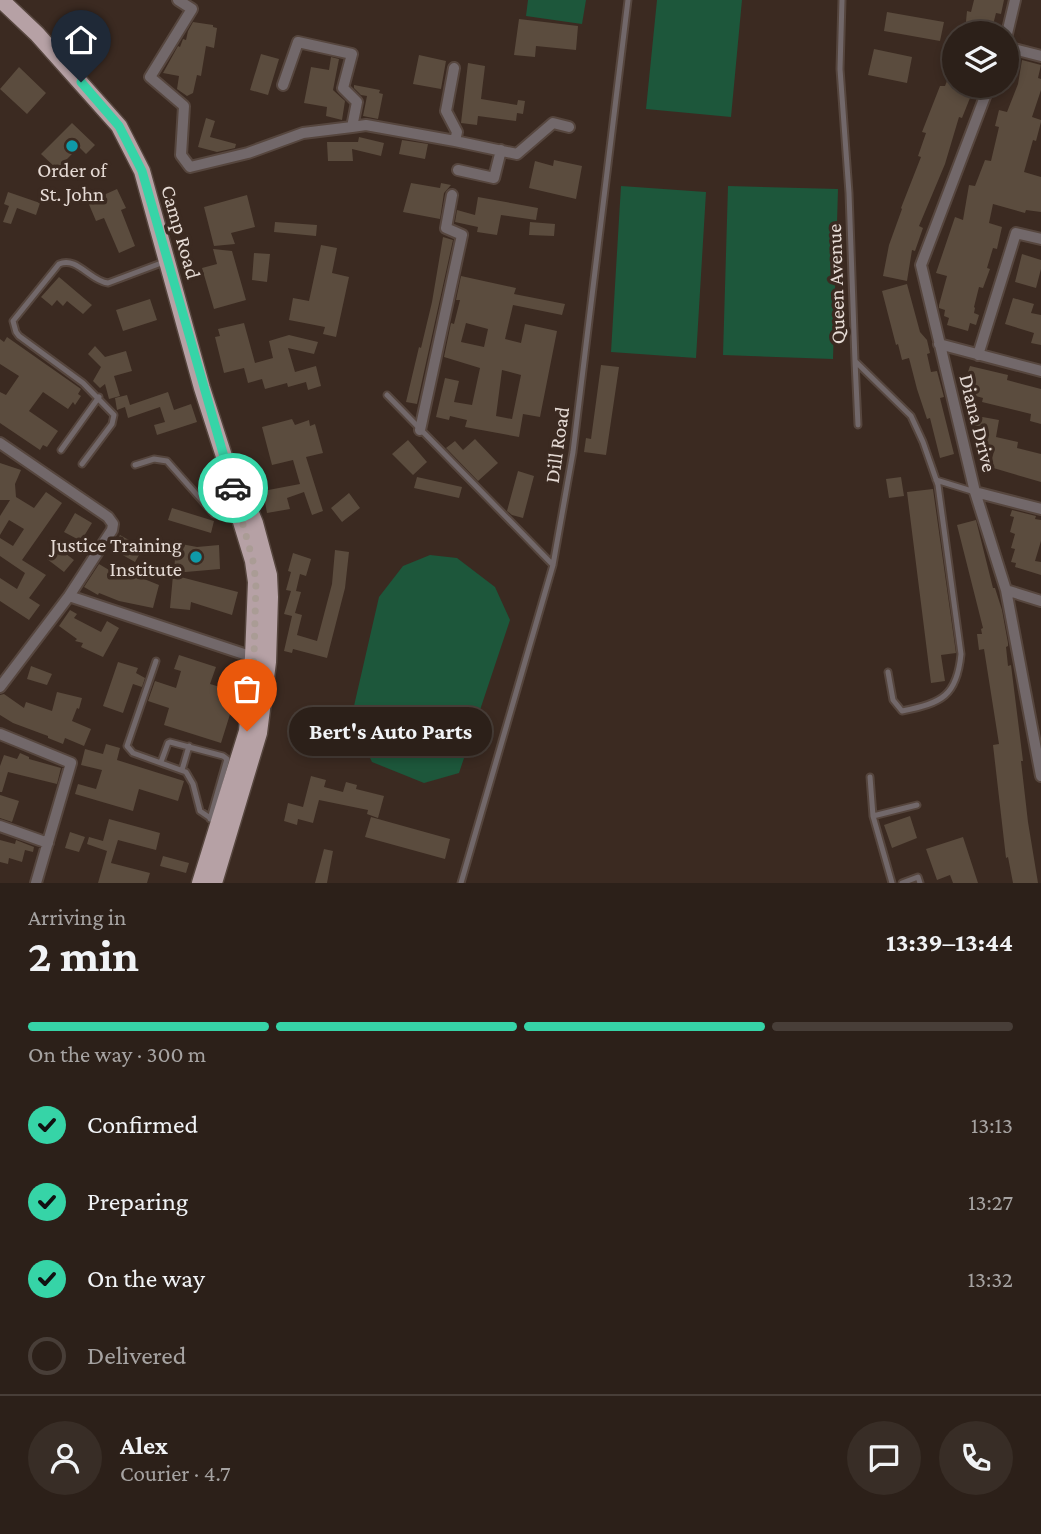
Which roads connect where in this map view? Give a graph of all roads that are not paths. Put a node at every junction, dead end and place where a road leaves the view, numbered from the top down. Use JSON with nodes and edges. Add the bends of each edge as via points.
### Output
{"nodes":[{"id":1,"x":178,"y":0,"type":"edge"},
{"id":2,"x":628,"y":0,"type":"edge"},
{"id":3,"x":842,"y":0,"type":"edge"},
{"id":4,"x":1015,"y":0,"type":"edge"},
{"id":5,"x":6,"y":6,"type":"edge"},
{"id":6,"x":1010,"y":21,"type":"edge"},
{"id":7,"x":1019,"y":50,"type":"edge"},
{"id":8,"x":1041,"y":56,"type":"edge"},
{"id":9,"x":454,"y":68,"type":"dead end"},
{"id":10,"x":283,"y":85,"type":"dead end"},
{"id":11,"x":984,"y":98,"type":"edge"},
{"id":12,"x":352,"y":127,"type":"junction"},
{"id":13,"x":569,"y":127,"type":"dead end"},
{"id":14,"x":455,"y":141,"type":"junction"},
{"id":15,"x":501,"y":150,"type":"junction"},
{"id":16,"x":458,"y":170,"type":"dead end"},
{"id":17,"x":452,"y":194,"type":"dead end"},
{"id":18,"x":1041,"y":239,"type":"edge"},
{"id":19,"x":167,"y":261,"type":"junction"},
{"id":20,"x":939,"y":344,"type":"junction"},
{"id":21,"x":978,"y":355,"type":"junction"},
{"id":22,"x":855,"y":361,"type":"junction"},
{"id":23,"x":1041,"y":371,"type":"edge"},
{"id":24,"x":387,"y":395,"type":"dead end"},
{"id":25,"x":99,"y":397,"type":"junction"},
{"id":26,"x":858,"y":425,"type":"dead end"},
{"id":27,"x":421,"y":430,"type":"junction"},
{"id":28,"x":0,"y":443,"type":"edge"},
{"id":29,"x":61,"y":450,"type":"dead end"},
{"id":30,"x":82,"y":464,"type":"dead end"},
{"id":31,"x":135,"y":465,"type":"dead end"},
{"id":32,"x":231,"y":478,"type":"junction"},
{"id":33,"x":936,"y":480,"type":"junction"},
{"id":34,"x":975,"y":492,"type":"junction"},
{"id":35,"x":1041,"y":509,"type":"edge"},
{"id":36,"x":241,"y":521,"type":"junction"},
{"id":37,"x":553,"y":565,"type":"junction"},
{"id":38,"x":1006,"y":590,"type":"junction"},
{"id":39,"x":69,"y":596,"type":"junction"},
{"id":40,"x":1041,"y":601,"type":"edge"},
{"id":41,"x":254,"y":657,"type":"junction"},
{"id":42,"x":156,"y":661,"type":"dead end"},
{"id":43,"x":888,"y":673,"type":"dead end"},
{"id":44,"x":0,"y":687,"type":"edge"},
{"id":45,"x":1027,"y":697,"type":"junction"},
{"id":46,"x":1041,"y":701,"type":"edge"},
{"id":47,"x":0,"y":734,"type":"edge"},
{"id":48,"x":189,"y":746,"type":"junction"},
{"id":49,"x":161,"y":762,"type":"junction"},
{"id":50,"x":182,"y":770,"type":"junction"},
{"id":51,"x":1041,"y":776,"type":"edge"},
{"id":52,"x":870,"y":777,"type":"dead end"},
{"id":53,"x":918,"y":805,"type":"dead end"},
{"id":54,"x":873,"y":816,"type":"junction"},
{"id":55,"x":214,"y":821,"type":"junction"},
{"id":56,"x":0,"y":826,"type":"edge"},
{"id":57,"x":48,"y":843,"type":"junction"},
{"id":58,"x":208,"y":879,"type":"edge"},
{"id":59,"x":36,"y":883,"type":"edge"},
{"id":60,"x":461,"y":883,"type":"edge"},
{"id":61,"x":892,"y":883,"type":"edge"},
{"id":62,"x":902,"y":883,"type":"edge"},
{"id":63,"x":920,"y":883,"type":"edge"}],
"edges":[{"from":1,"to":12,"type":"street","via":[[192,9],[150,77],[184,106],[181,155],[190,167],[303,133]]},
{"from":2,"to":37,"type":"lane","name":"Dill Road","via":[[573,452]]},
{"from":3,"to":22,"type":"lane","name":"Queen Avenue","via":[[840,69]]},
{"from":4,"to":6,"type":"street"},
{"from":5,"to":19,"type":"main road","name":"Camp Road","via":[[119,126],[142,171]]},
{"from":7,"to":8,"type":"street"},
{"from":9,"to":14,"type":"street","via":[[446,111],[457,132]]},
{"from":10,"to":12,"type":"street","via":[[298,42],[352,54],[344,88],[357,102]]},
{"from":11,"to":20,"type":"street","name":"Diana Drive","via":[[921,265]]},
{"from":12,"to":14,"type":"street","via":[[366,125]]},
{"from":13,"to":15,"type":"street","via":[[552,124],[517,154]]},
{"from":14,"to":15,"type":"street"},
{"from":15,"to":16,"type":"street","via":[[494,178]]},
{"from":17,"to":27,"type":"street","via":[[446,228],[462,235]]},
{"from":18,"to":21,"type":"street","via":[[1016,233]]},
{"from":19,"to":25,"type":"lane","via":[[108,283],[65,261],[13,321],[19,336]]},
{"from":19,"to":32,"type":"main road","name":"Camp Road"},
{"from":20,"to":21,"type":"street"},
{"from":20,"to":34,"type":"street","name":"Diana Drive"},
{"from":21,"to":23,"type":"street"},
{"from":22,"to":26,"type":"lane"},
{"from":22,"to":33,"type":"lane","name":"Queen Avenue","via":[[911,416]]},
{"from":24,"to":27,"type":"lane"},
{"from":25,"to":29,"type":"lane"},
{"from":25,"to":30,"type":"lane","via":[[114,420]]},
{"from":27,"to":37,"type":"lane"},
{"from":28,"to":39,"type":"street","via":[[112,521],[112,530]]},
{"from":31,"to":36,"type":"lane","via":[[154,459],[167,461],[214,514]]},
{"from":32,"to":36,"type":"main road","name":"Camp Road"},
{"from":32,"to":58,"type":"main road","name":"Camp Road","via":[[244,496],[267,565],[268,662],[259,733]]},
{"from":33,"to":34,"type":"lane"},
{"from":33,"to":43,"type":"lane","name":"Queen Avenue","via":[[961,653],[958,676],[944,697],[902,711],[893,700]]},
{"from":34,"to":35,"type":"street"},
{"from":34,"to":38,"type":"street","name":"Diana Drive"},
{"from":36,"to":41,"type":"main road","name":"Camp Road","via":[[256,582]]},
{"from":37,"to":60,"type":"lane","name":"Dill Road"},
{"from":38,"to":40,"type":"street"},
{"from":38,"to":45,"type":"street","name":"Diana Drive"},
{"from":39,"to":41,"type":"street"},
{"from":39,"to":44,"type":"street"},
{"from":41,"to":55,"type":"main road","name":"Camp Road","via":[[247,731]]},
{"from":42,"to":49,"type":"lane","via":[[127,746],[133,753]]},
{"from":45,"to":46,"type":"street"},
{"from":45,"to":51,"type":"street","name":"Diana Drive"},
{"from":47,"to":57,"type":"street","via":[[71,762]]},
{"from":48,"to":49,"type":"lane","via":[[167,743]]},
{"from":48,"to":50,"type":"lane"},
{"from":48,"to":55,"type":"lane","via":[[227,759]]},
{"from":49,"to":50,"type":"lane"},
{"from":50,"to":55,"type":"lane","via":[[192,784],[200,811]]},
{"from":52,"to":54,"type":"lane"},
{"from":53,"to":54,"type":"lane"},
{"from":54,"to":61,"type":"lane"},
{"from":55,"to":58,"type":"main road","name":"Camp Road"},
{"from":56,"to":57,"type":"street"},
{"from":57,"to":59,"type":"street"},
{"from":62,"to":63,"type":"lane","via":[[918,877]]}]}
